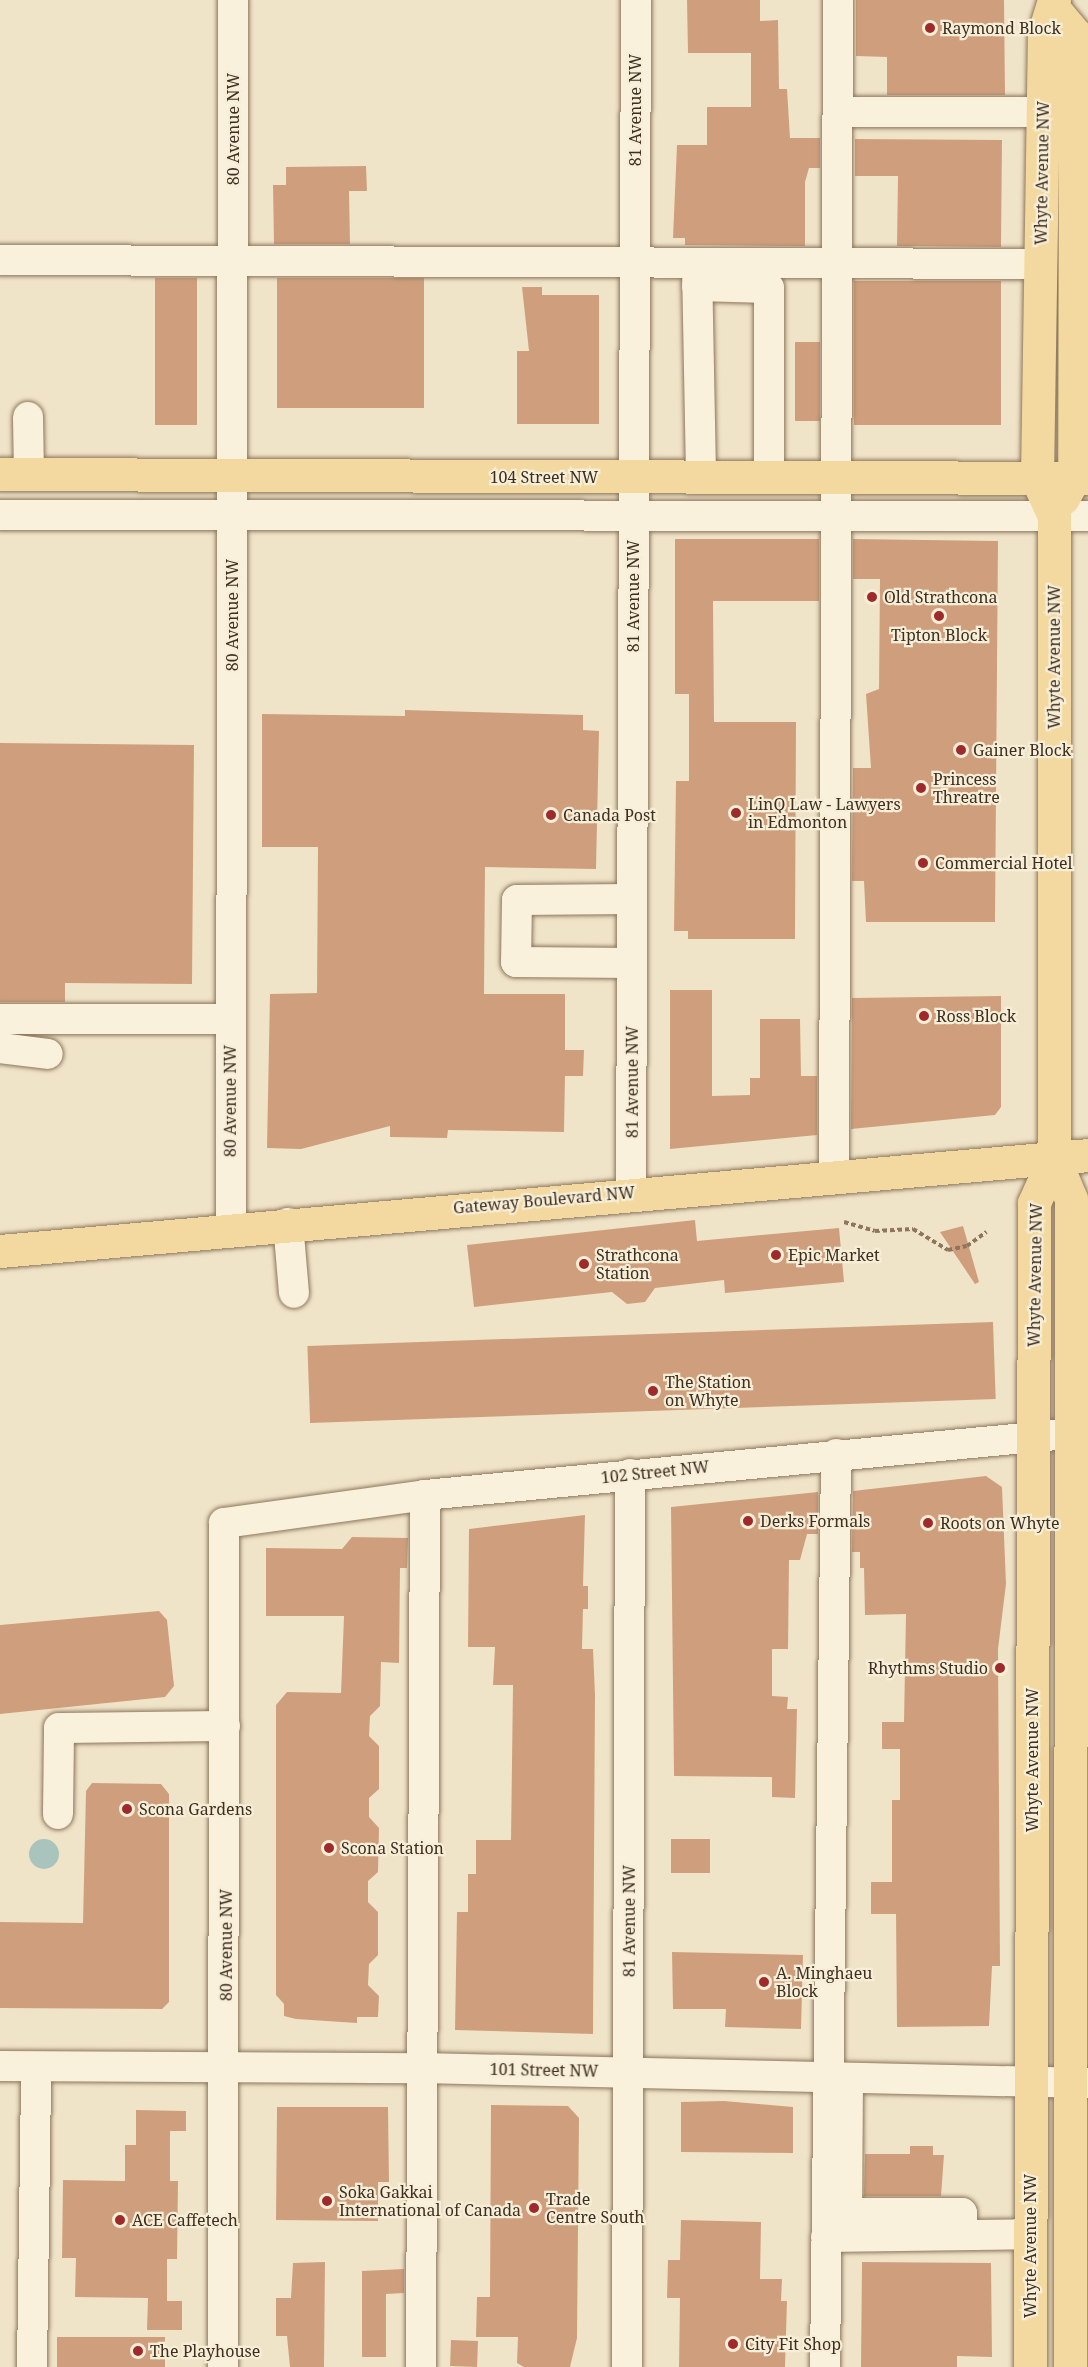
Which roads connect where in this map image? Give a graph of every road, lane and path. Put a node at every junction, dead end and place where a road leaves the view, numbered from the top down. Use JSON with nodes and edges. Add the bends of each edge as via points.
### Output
{"nodes":[{"id":1,"x":233,"y":0,"type":"edge"},
{"id":2,"x":636,"y":0,"type":"edge"},
{"id":3,"x":838,"y":0,"type":"edge"},
{"id":4,"x":1054,"y":4,"type":"edge"},
{"id":5,"x":838,"y":112,"type":"junction"},
{"id":6,"x":1042,"y":112,"type":"junction"},
{"id":7,"x":0,"y":260,"type":"edge"},
{"id":8,"x":232,"y":260,"type":"junction"},
{"id":9,"x":635,"y":263,"type":"junction"},
{"id":10,"x":838,"y":263,"type":"junction"},
{"id":11,"x":1040,"y":264,"type":"junction"},
{"id":12,"x":1081,"y":264,"type":"edge"},
{"id":13,"x":697,"y":275,"type":"junction"},
{"id":14,"x":737,"y":275,"type":"junction"},
{"id":15,"x":28,"y":417,"type":"dead end"},
{"id":16,"x":14,"y":474,"type":"edge"},
{"id":17,"x":232,"y":475,"type":"junction"},
{"id":18,"x":633,"y":477,"type":"junction"},
{"id":19,"x":701,"y":478,"type":"junction"},
{"id":20,"x":769,"y":478,"type":"junction"},
{"id":21,"x":836,"y":478,"type":"junction"},
{"id":22,"x":1081,"y":478,"type":"edge"},
{"id":23,"x":1037,"y":479,"type":"junction"},
{"id":24,"x":634,"y":514,"type":"junction"},
{"id":25,"x":0,"y":515,"type":"edge"},
{"id":26,"x":232,"y":515,"type":"junction"},
{"id":27,"x":837,"y":515,"type":"junction"},
{"id":28,"x":1054,"y":516,"type":"junction"},
{"id":29,"x":1088,"y":516,"type":"edge"},
{"id":30,"x":632,"y":899,"type":"junction"},
{"id":31,"x":632,"y":963,"type":"junction"},
{"id":32,"x":230,"y":1018,"type":"junction"},
{"id":33,"x":0,"y":1019,"type":"edge"},
{"id":34,"x":0,"y":1048,"type":"edge"},
{"id":35,"x":0,"y":1063,"type":"edge"},
{"id":36,"x":1088,"y":1155,"type":"edge"},
{"id":37,"x":1054,"y":1158,"type":"junction"},
{"id":38,"x":834,"y":1177,"type":"junction"},
{"id":39,"x":631,"y":1192,"type":"junction"},
{"id":40,"x":844,"y":1222,"type":"dead end"},
{"id":41,"x":288,"y":1223,"type":"junction"},
{"id":42,"x":231,"y":1230,"type":"junction"},
{"id":43,"x":986,"y":1232,"type":"dead end"},
{"id":44,"x":0,"y":1251,"type":"edge"},
{"id":45,"x":294,"y":1293,"type":"dead end"},
{"id":46,"x":1079,"y":1433,"type":"edge"},
{"id":47,"x":1033,"y":1438,"type":"junction"},
{"id":48,"x":836,"y":1454,"type":"junction"},
{"id":49,"x":630,"y":1474,"type":"junction"},
{"id":50,"x":425,"y":1495,"type":"junction"},
{"id":51,"x":224,"y":1523,"type":"joint"},
{"id":52,"x":225,"y":1726,"type":"junction"},
{"id":53,"x":1080,"y":1744,"type":"edge"},
{"id":54,"x":58,"y":1814,"type":"dead end"},
{"id":55,"x":0,"y":2066,"type":"edge"},
{"id":56,"x":226,"y":2066,"type":"junction"},
{"id":57,"x":36,"y":2067,"type":"junction"},
{"id":58,"x":422,"y":2068,"type":"junction"},
{"id":59,"x":629,"y":2072,"type":"junction"},
{"id":60,"x":837,"y":2078,"type":"junction"},
{"id":61,"x":1031,"y":2081,"type":"junction"},
{"id":62,"x":1079,"y":2083,"type":"edge"},
{"id":63,"x":1030,"y":2234,"type":"junction"},
{"id":64,"x":962,"y":2235,"type":"junction"},
{"id":65,"x":826,"y":2237,"type":"junction"},
{"id":66,"x":1076,"y":2360,"type":"edge"},
{"id":67,"x":32,"y":2367,"type":"edge"},
{"id":68,"x":223,"y":2367,"type":"edge"},
{"id":69,"x":421,"y":2367,"type":"edge"},
{"id":70,"x":627,"y":2367,"type":"edge"},
{"id":71,"x":825,"y":2367,"type":"edge"},
{"id":72,"x":1030,"y":2367,"type":"edge"}],
"edges":[{"from":1,"to":8,"type":"street","name":"80 Avenue NW"},
{"from":2,"to":9,"type":"street","name":"81 Avenue NW"},
{"from":3,"to":5,"type":"street"},
{"from":4,"to":6,"type":"main road","name":"Whyte Avenue NW","via":[[1044,32]]},
{"from":4,"to":12,"type":"main road","name":"Whyte Avenue NW","via":[[1076,34]]},
{"from":5,"to":6,"type":"street"},
{"from":5,"to":10,"type":"street"},
{"from":6,"to":11,"type":"main road","name":"Whyte Avenue NW"},
{"from":7,"to":8,"type":"street"},
{"from":8,"to":9,"type":"street"},
{"from":8,"to":17,"type":"street","name":"80 Avenue NW"},
{"from":9,"to":13,"type":"street"},
{"from":9,"to":18,"type":"street","name":"81 Avenue NW"},
{"from":10,"to":11,"type":"street"},
{"from":10,"to":14,"type":"street"},
{"from":10,"to":21,"type":"street"},
{"from":11,"to":23,"type":"main road","name":"Whyte Avenue NW"},
{"from":12,"to":22,"type":"main road","name":"Whyte Avenue NW"},
{"from":13,"to":14,"type":"street"},
{"from":13,"to":19,"type":"street"},
{"from":14,"to":20,"type":"street","via":[[769,288]]},
{"from":15,"to":16,"type":"street"},
{"from":16,"to":17,"type":"main road","name":"104 Street NW"},
{"from":17,"to":18,"type":"main road","name":"104 Street NW"},
{"from":17,"to":26,"type":"street","name":"80 Avenue NW"},
{"from":18,"to":19,"type":"main road","name":"104 Street NW"},
{"from":18,"to":24,"type":"street","name":"81 Avenue NW"},
{"from":19,"to":20,"type":"main road","name":"104 Street NW"},
{"from":20,"to":21,"type":"main road","name":"104 Street NW"},
{"from":21,"to":23,"type":"main road","name":"104 Street NW"},
{"from":21,"to":27,"type":"street"},
{"from":22,"to":23,"type":"main road","name":"104 Street NW"},
{"from":22,"to":28,"type":"main road","name":"Whyte Avenue NW"},
{"from":23,"to":28,"type":"main road","name":"Whyte Avenue NW"},
{"from":24,"to":26,"type":"street"},
{"from":24,"to":27,"type":"street"},
{"from":24,"to":30,"type":"street","name":"81 Avenue NW"},
{"from":25,"to":26,"type":"street"},
{"from":26,"to":32,"type":"street","name":"80 Avenue NW"},
{"from":27,"to":28,"type":"street"},
{"from":27,"to":38,"type":"street"},
{"from":28,"to":29,"type":"street"},
{"from":28,"to":37,"type":"main road","name":"Whyte Avenue NW"},
{"from":30,"to":31,"type":"street","name":"81 Avenue NW"},
{"from":30,"to":31,"type":"street","via":[[517,900],[516,962]]},
{"from":31,"to":39,"type":"street","name":"81 Avenue NW"},
{"from":32,"to":33,"type":"street"},
{"from":32,"to":42,"type":"street","name":"80 Avenue NW"},
{"from":34,"to":35,"type":"street","via":[[43,1055]]},
{"from":36,"to":37,"type":"main road","name":"Gateway Boulevard NW"},
{"from":37,"to":38,"type":"main road","name":"Gateway Boulevard NW"},
{"from":37,"to":46,"type":"main road","name":"Whyte Avenue NW","via":[[1071,1199]]},
{"from":37,"to":47,"type":"main road","name":"Whyte Avenue NW","via":[[1034,1203]]},
{"from":38,"to":39,"type":"main road","name":"Gateway Boulevard NW"},
{"from":39,"to":41,"type":"main road","name":"Gateway Boulevard NW"},
{"from":40,"to":43,"type":"path","via":[[875,1231],[913,1229],[948,1250],[967,1246]]},
{"from":41,"to":42,"type":"main road","name":"Gateway Boulevard NW"},
{"from":41,"to":45,"type":"street"},
{"from":42,"to":44,"type":"main road","name":"Gateway Boulevard NW"},
{"from":46,"to":47,"type":"street","name":"102 Street NW"},
{"from":46,"to":53,"type":"main road","name":"Whyte Avenue NW"},
{"from":47,"to":48,"type":"street","name":"102 Street NW"},
{"from":47,"to":61,"type":"main road","name":"Whyte Avenue NW"},
{"from":48,"to":49,"type":"street","name":"102 Street NW"},
{"from":48,"to":60,"type":"street"},
{"from":49,"to":50,"type":"street","name":"102 Street NW"},
{"from":49,"to":59,"type":"street","name":"81 Avenue NW"},
{"from":50,"to":51,"type":"street","name":"102 Street NW"},
{"from":50,"to":58,"type":"street"},
{"from":51,"to":52,"type":"street","name":"80 Avenue NW"},
{"from":52,"to":54,"type":"street","via":[[59,1728]]},
{"from":52,"to":56,"type":"street","name":"80 Avenue NW"},
{"from":53,"to":62,"type":"main road","name":"Whyte Avenue NW"},
{"from":55,"to":57,"type":"street","name":"101 Street NW"},
{"from":56,"to":57,"type":"street","name":"101 Street NW"},
{"from":56,"to":58,"type":"street","name":"101 Street NW"},
{"from":56,"to":68,"type":"street","name":"80 Avenue NW"},
{"from":57,"to":67,"type":"street"},
{"from":58,"to":59,"type":"street","name":"101 Street NW"},
{"from":58,"to":69,"type":"street"},
{"from":59,"to":60,"type":"street","name":"101 Street NW"},
{"from":59,"to":70,"type":"street","name":"81 Avenue NW"},
{"from":60,"to":61,"type":"street","name":"101 Street NW"},
{"from":60,"to":64,"type":"street","via":[[847,2212],[962,2212]]},
{"from":60,"to":65,"type":"street"},
{"from":61,"to":62,"type":"street","name":"101 Street NW"},
{"from":61,"to":63,"type":"main road","name":"Whyte Avenue NW"},
{"from":62,"to":66,"type":"main road","name":"Whyte Avenue NW"},
{"from":63,"to":64,"type":"street"},
{"from":63,"to":72,"type":"main road","name":"Whyte Avenue NW"},
{"from":64,"to":65,"type":"street"},
{"from":65,"to":71,"type":"street"}]}
